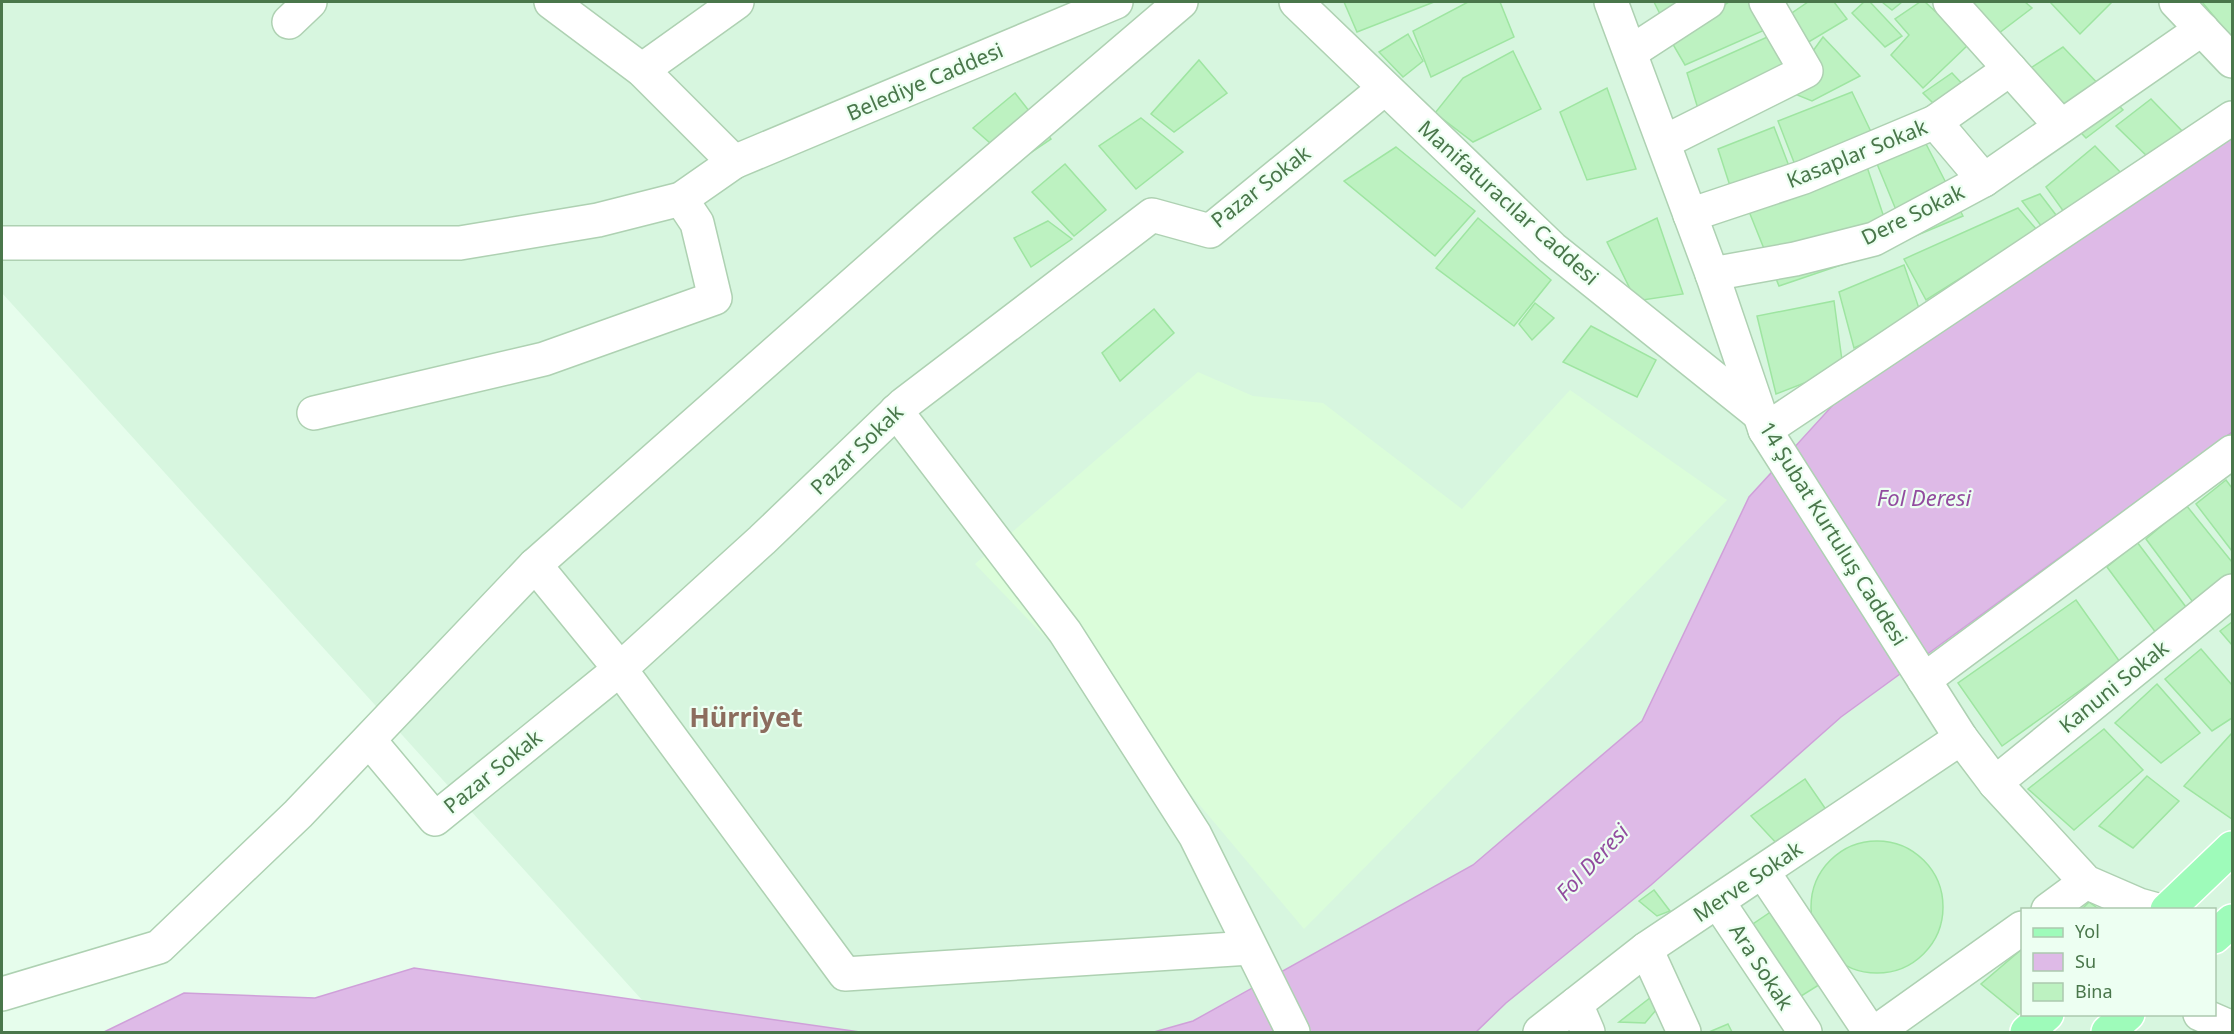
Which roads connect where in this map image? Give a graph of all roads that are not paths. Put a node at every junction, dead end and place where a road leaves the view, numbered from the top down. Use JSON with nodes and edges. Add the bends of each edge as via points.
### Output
{"nodes":[{"id":1,"x":551,"y":2,"type":"edge"},
{"id":2,"x":737,"y":2,"type":"edge"},
{"id":3,"x":1116,"y":2,"type":"edge"},
{"id":4,"x":1181,"y":2,"type":"edge"},
{"id":5,"x":1296,"y":2,"type":"edge"},
{"id":6,"x":1611,"y":2,"type":"edge"},
{"id":7,"x":1708,"y":2,"type":"edge"},
{"id":8,"x":1766,"y":2,"type":"edge"},
{"id":9,"x":1950,"y":2,"type":"edge"},
{"id":10,"x":2176,"y":2,"type":"edge"},
{"id":11,"x":2202,"y":29,"type":"junction"},
{"id":12,"x":1631,"y":52,"type":"junction"},
{"id":13,"x":2232,"y":61,"type":"edge"},
{"id":14,"x":2010,"y":69,"type":"junction"},
{"id":15,"x":642,"y":70,"type":"junction"},
{"id":16,"x":1384,"y":88,"type":"junction"},
{"id":17,"x":2232,"y":118,"type":"edge"},
{"id":18,"x":1935,"y":122,"type":"junction"},
{"id":19,"x":2061,"y":126,"type":"junction"},
{"id":20,"x":1664,"y":142,"type":"junction"},
{"id":21,"x":734,"y":162,"type":"junction"},
{"id":22,"x":1984,"y":180,"type":"junction"},
{"id":23,"x":681,"y":199,"type":"junction"},
{"id":24,"x":1690,"y":215,"type":"junction"},
{"id":25,"x":2,"y":243,"type":"edge"},
{"id":26,"x":1712,"y":274,"type":"junction"},
{"id":27,"x":896,"y":411,"type":"junction"},
{"id":28,"x":314,"y":413,"type":"dead end"},
{"id":29,"x":1769,"y":433,"type":"junction"},
{"id":30,"x":2232,"y":452,"type":"edge"},
{"id":31,"x":535,"y":565,"type":"junction"},
{"id":32,"x":2232,"y":591,"type":"edge"},
{"id":33,"x":620,"y":669,"type":"junction"},
{"id":34,"x":1920,"y":673,"type":"junction"},
{"id":35,"x":1961,"y":738,"type":"junction"},
{"id":36,"x":369,"y":740,"type":"junction"},
{"id":37,"x":1995,"y":783,"type":"junction"},
{"id":38,"x":2232,"y":848,"type":"edge"},
{"id":39,"x":1763,"y":872,"type":"junction"},
{"id":40,"x":2086,"y":882,"type":"junction"},
{"id":41,"x":1718,"y":902,"type":"junction"},
{"id":42,"x":2049,"y":908,"type":"edge"},
{"id":43,"x":2152,"y":908,"type":"edge"},
{"id":44,"x":2168,"y":908,"type":"edge"},
{"id":45,"x":2021,"y":928,"type":"edge"},
{"id":46,"x":1250,"y":948,"type":"junction"},
{"id":47,"x":1647,"y":949,"type":"junction"},
{"id":48,"x":2,"y":994,"type":"edge"},
{"id":49,"x":2045,"y":1016,"type":"edge"},
{"id":50,"x":2126,"y":1016,"type":"edge"},
{"id":51,"x":2205,"y":1016,"type":"edge"},
{"id":52,"x":1582,"y":1018,"type":"edge"},
{"id":53,"x":2232,"y":1028,"type":"edge"},
{"id":54,"x":1293,"y":1032,"type":"edge"},
{"id":55,"x":1540,"y":1032,"type":"edge"},
{"id":56,"x":1684,"y":1032,"type":"edge"},
{"id":57,"x":1804,"y":1032,"type":"edge"},
{"id":58,"x":1870,"y":1032,"type":"edge"},
{"id":59,"x":1876,"y":1032,"type":"edge"},
{"id":60,"x":2027,"y":1032,"type":"edge"},
{"id":61,"x":2108,"y":1032,"type":"edge"}],
"edges":[{"from":1,"to":15,"type":"street"},
{"from":2,"to":15,"type":"street"},
{"from":3,"to":21,"type":"street","name":"Belediye Caddesi"},
{"from":4,"to":31,"type":"street","via":[[928,218]]},
{"from":5,"to":16,"type":"street","name":"Manifaturacılar Caddesi"},
{"from":6,"to":12,"type":"street","name":"14 Şubat Kurtuluş Caddesi"},
{"from":7,"to":12,"type":"street"},
{"from":8,"to":20,"type":"street","via":[[1806,71]]},
{"from":9,"to":14,"type":"street"},
{"from":10,"to":11,"type":"street"},
{"from":11,"to":13,"type":"street"},
{"from":11,"to":19,"type":"street","name":"Dere Sokak"},
{"from":12,"to":20,"type":"street","name":"14 Şubat Kurtuluş Caddesi"},
{"from":14,"to":18,"type":"street","name":"Kasaplar Sokak"},
{"from":14,"to":19,"type":"street"},
{"from":15,"to":21,"type":"street"},
{"from":16,"to":27,"type":"street","name":"Pazar Sokak","via":[[1210,231],[1152,215]]},
{"from":16,"to":29,"type":"street","name":"Manifaturacılar Caddesi","via":[[1552,248]]},
{"from":17,"to":29,"type":"street"},
{"from":18,"to":22,"type":"street"},
{"from":18,"to":24,"type":"street","name":"Kasaplar Sokak","via":[[1804,177]]},
{"from":19,"to":22,"type":"street","name":"Dere Sokak"},
{"from":20,"to":24,"type":"street","name":"14 Şubat Kurtuluş Caddesi"},
{"from":21,"to":23,"type":"street","name":"Belediye Caddesi"},
{"from":22,"to":26,"type":"street","name":"Dere Sokak","via":[[1874,239],[1795,260]]},
{"from":23,"to":25,"type":"street","via":[[598,219],[460,243]]},
{"from":23,"to":28,"type":"street","via":[[697,223],[715,298],[544,359]]},
{"from":24,"to":26,"type":"street","name":"14 Şubat Kurtuluş Caddesi"},
{"from":26,"to":29,"type":"street","name":"14 Şubat Kurtuluş Caddesi"},
{"from":27,"to":33,"type":"street","name":"Pazar Sokak"},
{"from":27,"to":46,"type":"street","via":[[1065,632],[1195,835]]},
{"from":29,"to":34,"type":"street","name":"14 Şubat Kurtuluş Caddesi"},
{"from":30,"to":34,"type":"street"},
{"from":31,"to":33,"type":"street"},
{"from":31,"to":36,"type":"street"},
{"from":32,"to":37,"type":"street","name":"Kanuni Sokak"},
{"from":33,"to":36,"type":"street","name":"Pazar Sokak","via":[[435,819]]},
{"from":33,"to":46,"type":"street","via":[[845,974]]},
{"from":34,"to":35,"type":"street","name":"14 Şubat Kurtuluş Caddesi"},
{"from":35,"to":37,"type":"street","name":"14 Şubat Kurtuluş Caddesi"},
{"from":35,"to":39,"type":"street","name":"Merve Sokak"},
{"from":36,"to":48,"type":"street","via":[[159,947]]},
{"from":37,"to":40,"type":"street","name":"14 Şubat Kurtuluş Caddesi"},
{"from":38,"to":44,"type":"main road"},
{"from":39,"to":41,"type":"street","name":"Merve Sokak"},
{"from":39,"to":58,"type":"street"},
{"from":40,"to":42,"type":"street"},
{"from":40,"to":43,"type":"street","name":"14 Şubat Kurtuluş Caddesi"},
{"from":41,"to":47,"type":"street","name":"Merve Sokak"},
{"from":41,"to":57,"type":"street","name":"Ara Sokak"},
{"from":45,"to":59,"type":"street"},
{"from":46,"to":54,"type":"street"},
{"from":47,"to":52,"type":"street","name":"Merve Sokak"},
{"from":47,"to":56,"type":"street"},
{"from":49,"to":60,"type":"main road"},
{"from":50,"to":61,"type":"main road"},
{"from":51,"to":53,"type":"street"},
{"from":52,"to":55,"type":"street","name":"Merve Sokak"}]}
